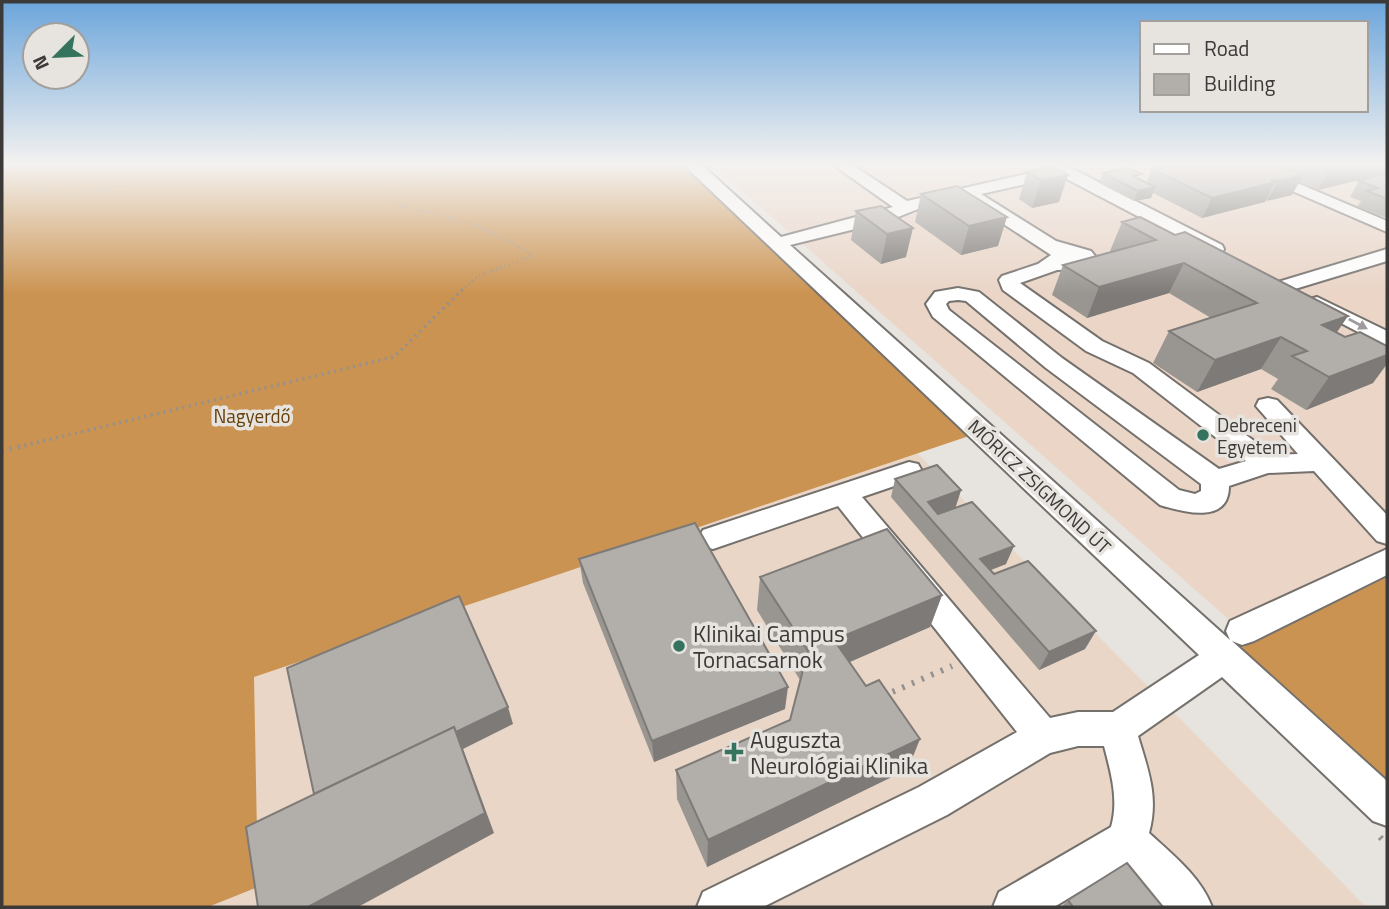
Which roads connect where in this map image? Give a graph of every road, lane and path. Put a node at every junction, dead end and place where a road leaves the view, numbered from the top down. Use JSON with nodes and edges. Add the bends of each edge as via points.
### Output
{"nodes":[{"id":1,"x":413,"y":208,"type":"edge"},
{"id":2,"x":739,"y":208,"type":"edge"},
{"id":3,"x":905,"y":208,"type":"edge"},
{"id":4,"x":990,"y":208,"type":"edge"},
{"id":5,"x":1135,"y":208,"type":"edge"},
{"id":6,"x":1343,"y":208,"type":"edge"},
{"id":7,"x":1387,"y":227,"type":"edge"},
{"id":8,"x":777,"y":243,"type":"junction"},
{"id":9,"x":1387,"y":254,"type":"edge"},
{"id":10,"x":1236,"y":260,"type":"edge"},
{"id":11,"x":1279,"y":282,"type":"joint"},
{"id":12,"x":1387,"y":340,"type":"edge"},
{"id":13,"x":1268,"y":406,"type":"dead end"},
{"id":14,"x":2,"y":451,"type":"edge"},
{"id":15,"x":1321,"y":462,"type":"junction"},
{"id":16,"x":1267,"y":464,"type":"junction"},
{"id":17,"x":909,"y":471,"type":"edge"},
{"id":18,"x":1215,"y":480,"type":"junction"},
{"id":19,"x":843,"y":493,"type":"junction"},
{"id":20,"x":1387,"y":533,"type":"edge"},
{"id":21,"x":713,"y":538,"type":"dead end"},
{"id":22,"x":1387,"y":561,"type":"edge"},
{"id":23,"x":1234,"y":645,"type":"junction"},
{"id":24,"x":977,"y":655,"type":"junction"},
{"id":25,"x":880,"y":697,"type":"edge"},
{"id":26,"x":1118,"y":729,"type":"junction"},
{"id":27,"x":1043,"y":737,"type":"junction"},
{"id":28,"x":904,"y":757,"type":"edge"},
{"id":29,"x":933,"y":801,"type":"junction"},
{"id":30,"x":1387,"y":807,"type":"edge"},
{"id":31,"x":1127,"y":841,"type":"junction"},
{"id":32,"x":718,"y":907,"type":"edge"},
{"id":33,"x":1014,"y":907,"type":"edge"},
{"id":34,"x":1191,"y":907,"type":"edge"}],
"edges":[{"from":1,"to":14,"type":"path","via":[[501,236],[532,256],[478,275],[394,357]]},
{"from":2,"to":8,"type":"street","name":"MÓRICZ ZSIGMOND ÚT"},
{"from":3,"to":8,"type":"street"},
{"from":4,"to":16,"type":"street","via":[[1054,255],[1009,280],[1010,286],[1094,346],[1140,368]]},
{"from":5,"to":10,"type":"street"},
{"from":6,"to":7,"type":"lane"},
{"from":8,"to":23,"type":"street","name":"MÓRICZ ZSIGMOND ÚT"},
{"from":9,"to":11,"type":"street"},
{"from":11,"to":12,"type":"lane","one_way":true},
{"from":13,"to":15,"type":"street"},
{"from":15,"to":16,"type":"street"},
{"from":15,"to":20,"type":"street"},
{"from":16,"to":18,"type":"street"},
{"from":17,"to":19,"type":"lane"},
{"from":18,"to":18,"type":"street","via":[[1054,363],[972,296],[942,296],[936,304],[940,313],[1170,498],[1197,505],[1215,496]]},
{"from":19,"to":21,"type":"lane"},
{"from":19,"to":24,"type":"street"},
{"from":22,"to":23,"type":"lane"},
{"from":23,"to":26,"type":"street"},
{"from":23,"to":30,"type":"street","name":"MÓRICZ ZSIGMOND ÚT"},
{"from":24,"to":25,"type":"path"},
{"from":24,"to":27,"type":"street"},
{"from":26,"to":27,"type":"street","via":[[1078,729]]},
{"from":26,"to":31,"type":"street","via":[[1135,812]]},
{"from":27,"to":29,"type":"street"},
{"from":28,"to":29,"type":"path"},
{"from":29,"to":32,"type":"street"},
{"from":31,"to":33,"type":"street"},
{"from":31,"to":34,"type":"street"}]}
